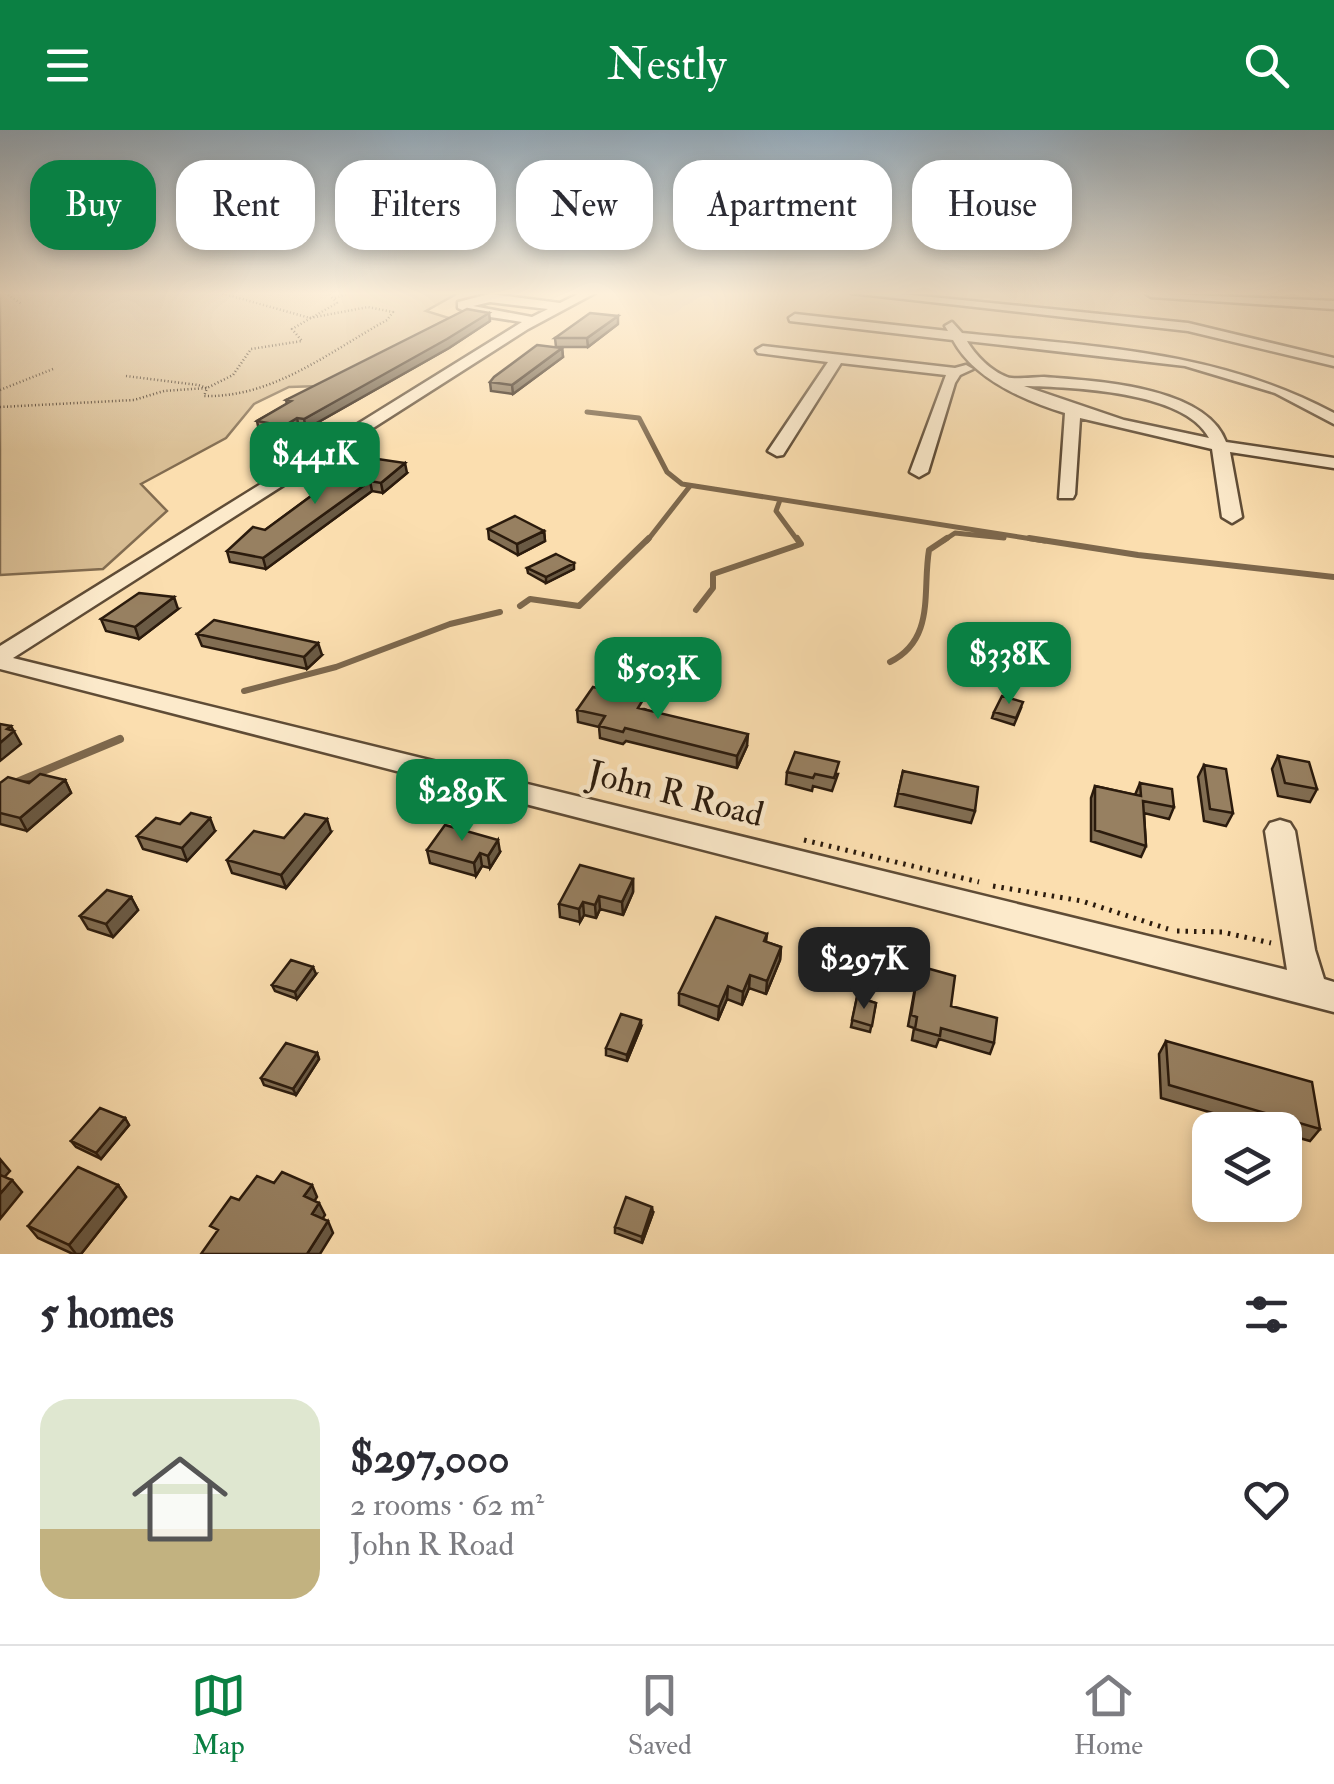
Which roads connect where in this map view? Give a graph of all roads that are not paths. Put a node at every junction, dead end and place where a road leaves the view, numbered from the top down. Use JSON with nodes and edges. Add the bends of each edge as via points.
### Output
{"nodes":[{"id":1,"x":494,"y":345,"type":"edge"},
{"id":2,"x":963,"y":345,"type":"edge"},
{"id":3,"x":1061,"y":345,"type":"edge"},
{"id":4,"x":1263,"y":345,"type":"edge"},
{"id":5,"x":763,"y":350,"type":"dead end"},
{"id":6,"x":837,"y":359,"type":"junction"},
{"id":7,"x":1334,"y":362,"type":"edge"},
{"id":8,"x":981,"y":366,"type":"junction"},
{"id":9,"x":955,"y":372,"type":"junction"},
{"id":10,"x":1007,"y":382,"type":"junction"},
{"id":11,"x":1072,"y":410,"type":"junction"},
{"id":12,"x":1334,"y":419,"type":"edge"},
{"id":13,"x":1217,"y":446,"type":"junction"},
{"id":14,"x":777,"y":451,"type":"dead end"},
{"id":15,"x":1334,"y":462,"type":"edge"},
{"id":16,"x":919,"y":472,"type":"dead end"},
{"id":17,"x":1066,"y":494,"type":"dead end"},
{"id":18,"x":1232,"y":517,"type":"dead end"},
{"id":19,"x":0,"y":659,"type":"edge"},
{"id":20,"x":1280,"y":831,"type":"dead end"},
{"id":21,"x":1322,"y":994,"type":"edge"}],
"edges":[{"from":1,"to":19,"type":"street"},
{"from":2,"to":8,"type":"street"},
{"from":3,"to":12,"type":"street","via":[[1203,366],[1280,390]]},
{"from":4,"to":7,"type":"street"},
{"from":5,"to":6,"type":"street"},
{"from":6,"to":9,"type":"street"},
{"from":6,"to":14,"type":"street"},
{"from":8,"to":9,"type":"street"},
{"from":8,"to":10,"type":"street"},
{"from":9,"to":16,"type":"street"},
{"from":10,"to":11,"type":"street"},
{"from":10,"to":13,"type":"street","via":[[1158,399],[1196,414],[1212,428]]},
{"from":11,"to":13,"type":"street"},
{"from":11,"to":17,"type":"street"},
{"from":13,"to":15,"type":"street"},
{"from":13,"to":18,"type":"street"},
{"from":19,"to":21,"type":"street","name":"John R Road"},
{"from":20,"to":21,"type":"street","via":[[1298,950]]}]}
